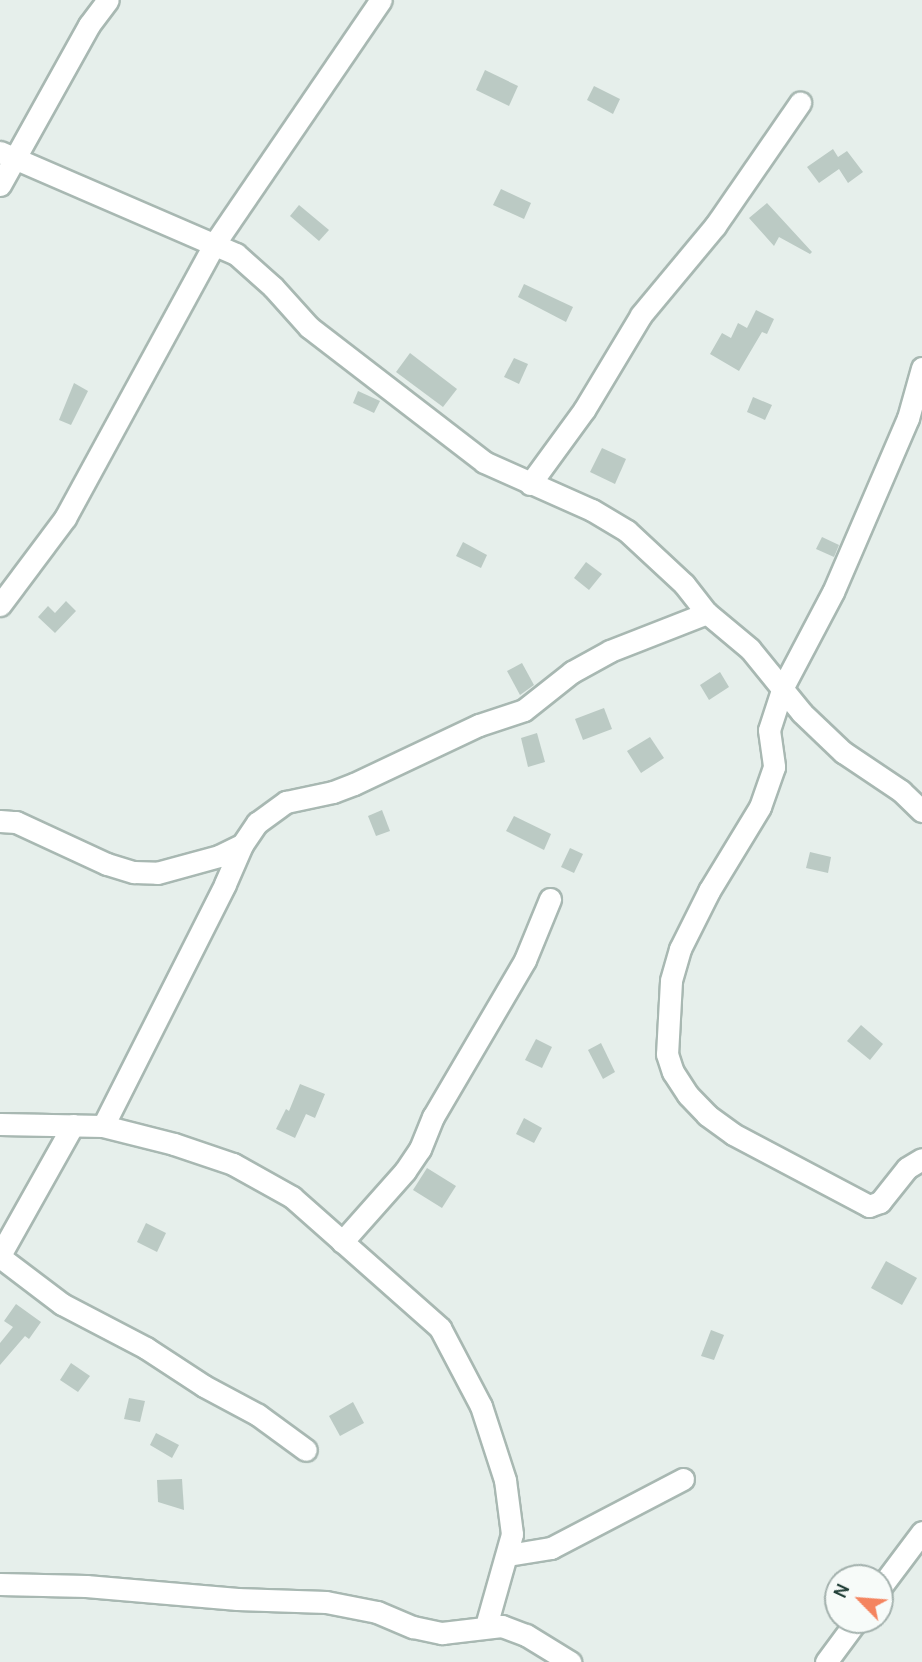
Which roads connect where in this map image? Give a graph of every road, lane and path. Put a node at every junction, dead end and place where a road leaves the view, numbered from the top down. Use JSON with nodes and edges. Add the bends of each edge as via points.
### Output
{"nodes":[{"id":1,"x":108,"y":0,"type":"edge"},
{"id":2,"x":381,"y":0,"type":"edge"},
{"id":3,"x":800,"y":103,"type":"dead end"},
{"id":4,"x":7,"y":155,"type":"edge"},
{"id":5,"x":0,"y":185,"type":"edge"},
{"id":6,"x":215,"y":243,"type":"junction"},
{"id":7,"x":922,"y":368,"type":"edge"},
{"id":8,"x":530,"y":484,"type":"junction"},
{"id":9,"x":0,"y":605,"type":"edge"},
{"id":10,"x":707,"y":613,"type":"junction"},
{"id":11,"x":783,"y":687,"type":"junction"},
{"id":12,"x":0,"y":801,"type":"edge"},
{"id":13,"x":922,"y":811,"type":"edge"},
{"id":14,"x":8,"y":821,"type":"edge"},
{"id":15,"x":242,"y":845,"type":"junction"},
{"id":16,"x":550,"y":899,"type":"dead end"},
{"id":17,"x":0,"y":1124,"type":"edge"},
{"id":18,"x":73,"y":1125,"type":"junction"},
{"id":19,"x":103,"y":1126,"type":"junction"},
{"id":20,"x":922,"y":1159,"type":"edge"},
{"id":21,"x":342,"y":1242,"type":"junction"},
{"id":22,"x":0,"y":1256,"type":"edge"},
{"id":23,"x":306,"y":1450,"type":"dead end"},
{"id":24,"x":683,"y":1479,"type":"dead end"},
{"id":25,"x":922,"y":1532,"type":"edge"},
{"id":26,"x":508,"y":1555,"type":"junction"},
{"id":27,"x":894,"y":1569,"type":"edge"},
{"id":28,"x":0,"y":1584,"type":"edge"},
{"id":29,"x":485,"y":1626,"type":"junction"},
{"id":30,"x":847,"y":1634,"type":"edge"},
{"id":31,"x":570,"y":1662,"type":"edge"},
{"id":32,"x":827,"y":1662,"type":"edge"}],
"edges":[{"from":1,"to":4,"type":"street"},
{"from":2,"to":6,"type":"street"},
{"from":3,"to":8,"type":"street","via":[[715,226],[641,315],[584,410]]},
{"from":4,"to":5,"type":"street"},
{"from":4,"to":6,"type":"street"},
{"from":6,"to":8,"type":"street","via":[[253,268],[320,336],[484,462]]},
{"from":6,"to":9,"type":"street","via":[[65,518]]},
{"from":7,"to":11,"type":"street","via":[[908,418],[833,592]]},
{"from":8,"to":10,"type":"street","via":[[592,510],[627,531],[684,584]]},
{"from":10,"to":11,"type":"street","via":[[750,649]]},
{"from":10,"to":15,"type":"street","via":[[610,651],[572,672],[524,710],[479,725],[354,784],[286,802],[257,823]]},
{"from":11,"to":13,"type":"street","via":[[802,713],[843,752]]},
{"from":11,"to":20,"type":"street","via":[[769,730],[774,767],[769,785],[750,829],[709,891],[680,949],[670,992],[667,1054],[688,1095],[707,1115],[733,1134],[869,1206],[880,1202],[907,1168]]},
{"from":12,"to":14,"type":"street"},
{"from":14,"to":15,"type":"street","via":[[134,872],[157,873]]},
{"from":15,"to":19,"type":"street"},
{"from":16,"to":21,"type":"street","via":[[525,960],[433,1117],[420,1149]]},
{"from":17,"to":18,"type":"street"},
{"from":18,"to":19,"type":"street"},
{"from":18,"to":22,"type":"street"},
{"from":19,"to":21,"type":"street","via":[[233,1164],[292,1197]]},
{"from":21,"to":26,"type":"street","via":[[440,1328],[454,1350],[481,1406],[505,1480],[512,1534]]},
{"from":22,"to":23,"type":"street","via":[[62,1304],[258,1415]]},
{"from":24,"to":26,"type":"street","via":[[551,1548]]},
{"from":25,"to":27,"type":"street"},
{"from":26,"to":29,"type":"street"},
{"from":28,"to":29,"type":"street","via":[[326,1602],[442,1633]]},
{"from":29,"to":31,"type":"street","via":[[502,1626],[526,1635]]},
{"from":30,"to":32,"type":"street"}]}
